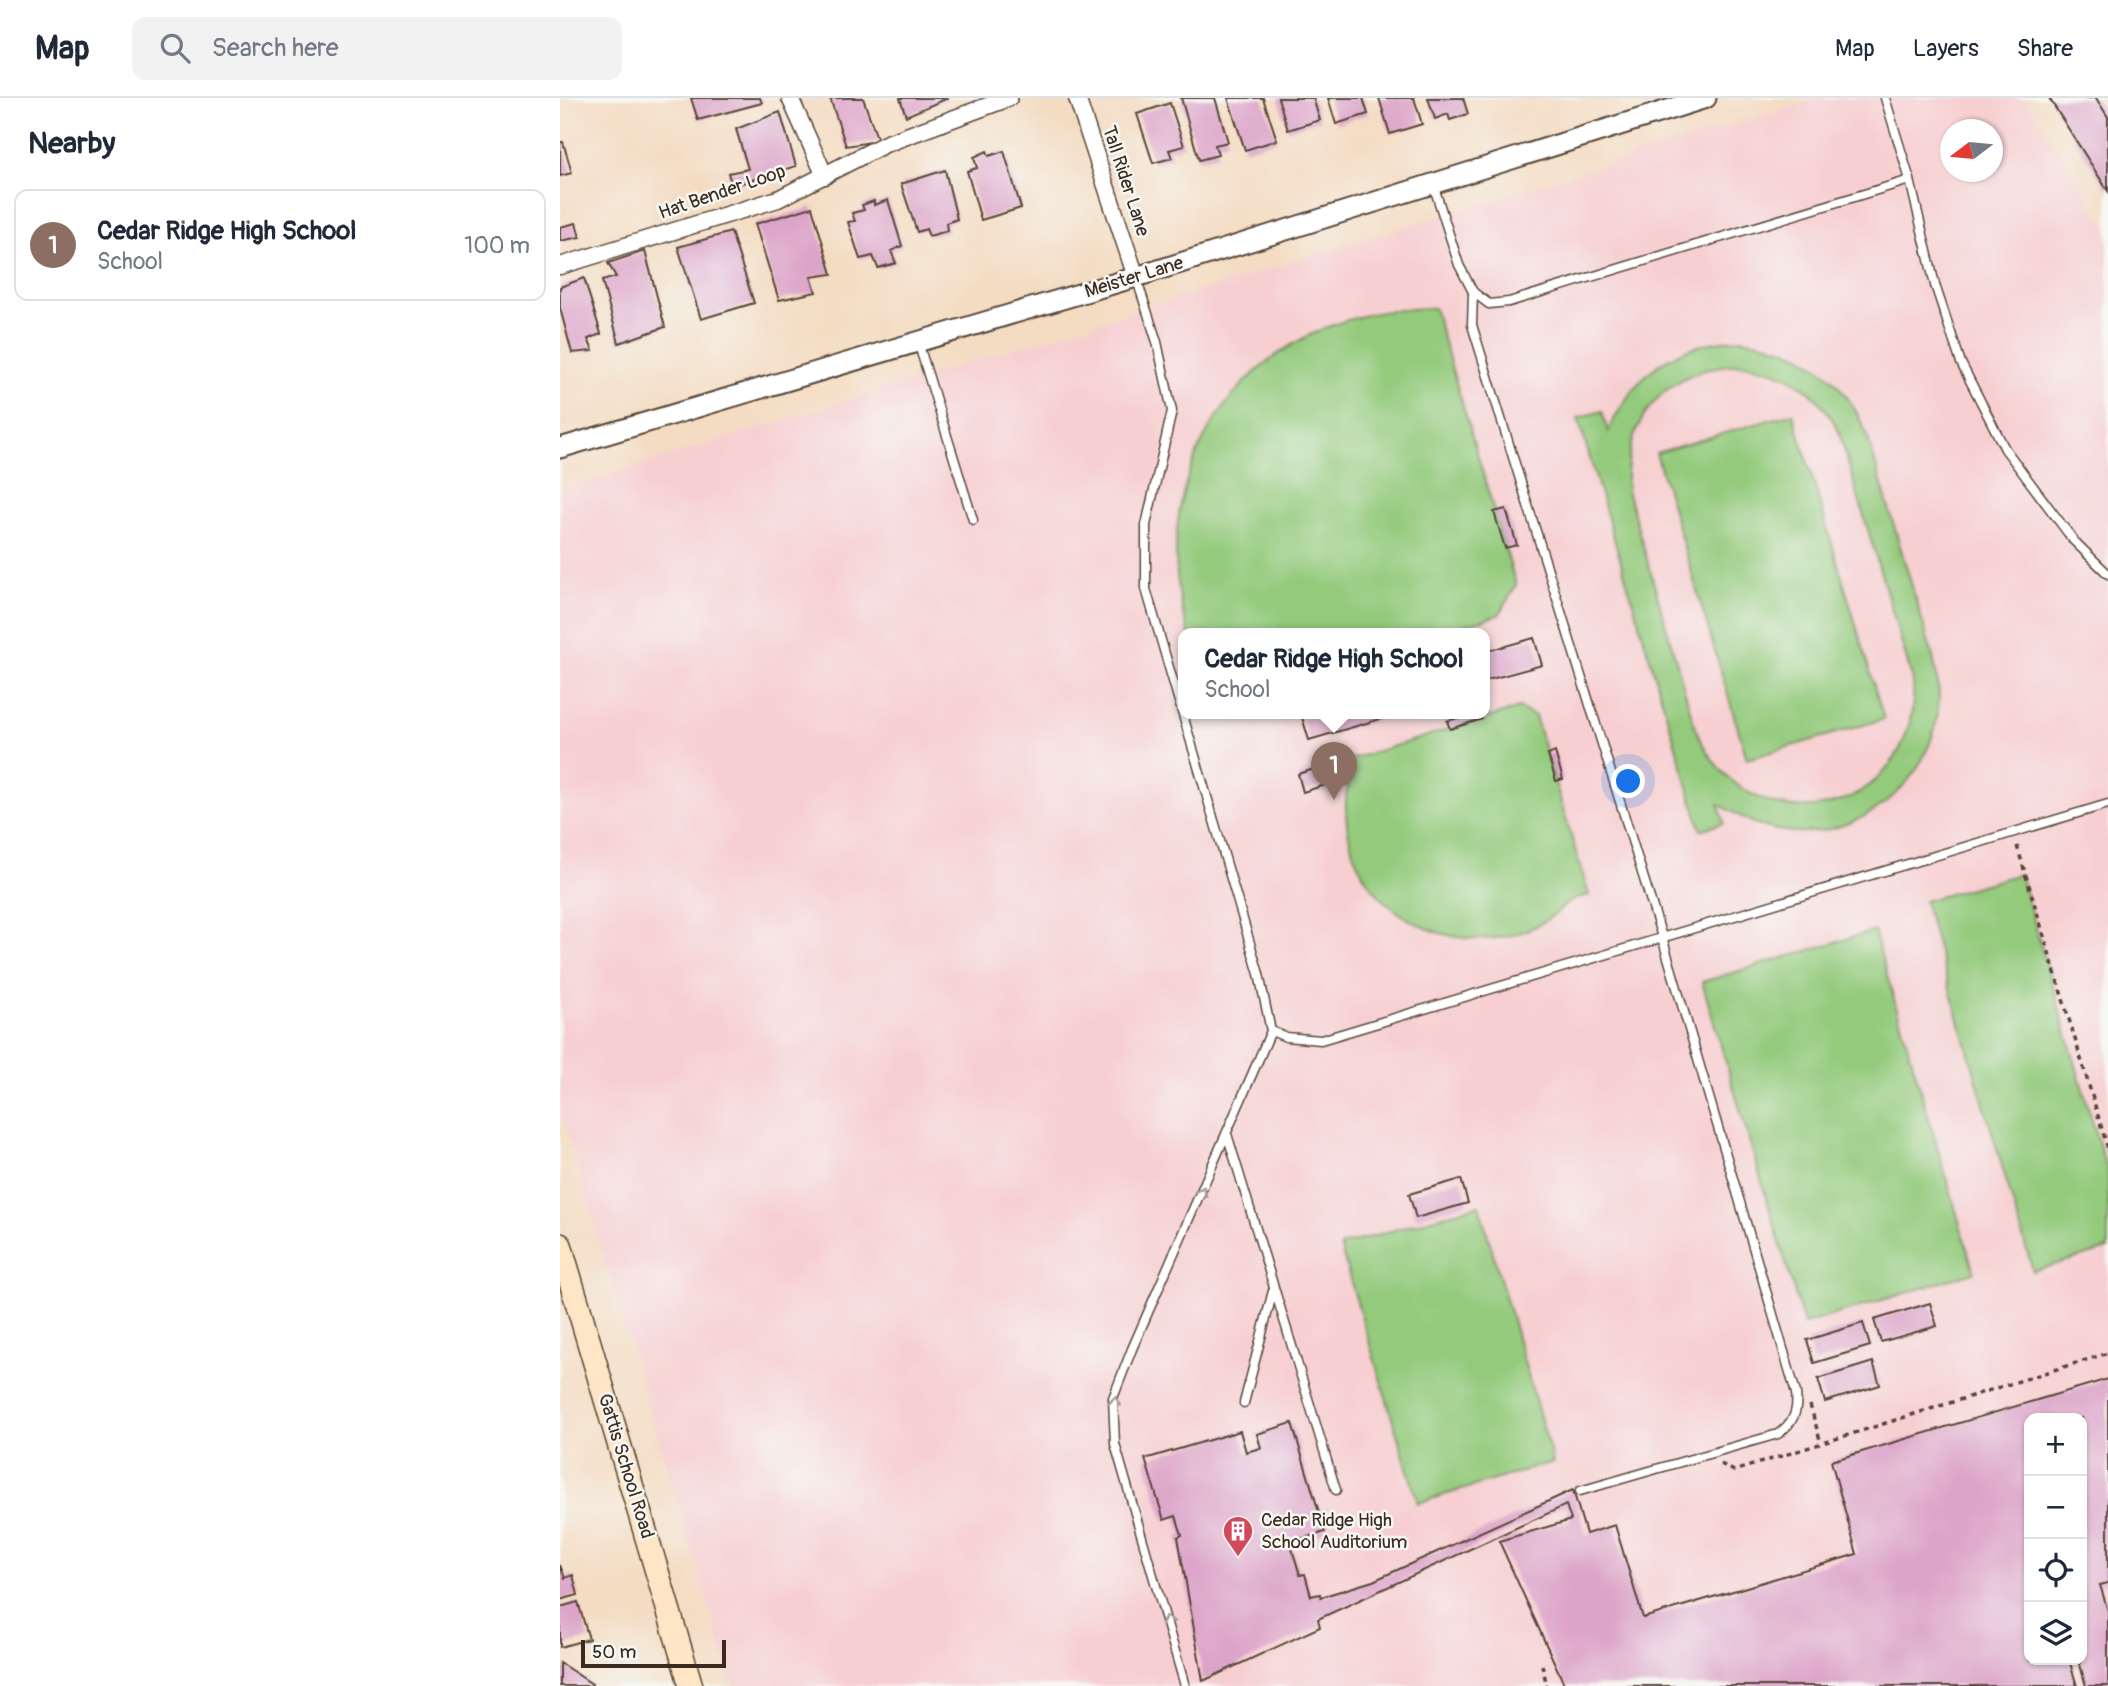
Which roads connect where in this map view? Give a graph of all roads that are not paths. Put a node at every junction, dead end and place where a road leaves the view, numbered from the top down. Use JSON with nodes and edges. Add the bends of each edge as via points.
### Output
{"nodes":[{"id":1,"x":790,"y":98,"type":"edge"},
{"id":2,"x":1009,"y":98,"type":"edge"},
{"id":3,"x":1077,"y":98,"type":"edge"},
{"id":4,"x":1706,"y":98,"type":"edge"},
{"id":5,"x":1885,"y":98,"type":"edge"},
{"id":6,"x":825,"y":176,"type":"junction"},
{"id":7,"x":1910,"y":180,"type":"junction"},
{"id":8,"x":1433,"y":184,"type":"junction"},
{"id":9,"x":560,"y":266,"type":"edge"},
{"id":10,"x":1136,"y":277,"type":"junction"},
{"id":11,"x":1473,"y":292,"type":"junction"},
{"id":12,"x":918,"y":342,"type":"junction"},
{"id":13,"x":560,"y":448,"type":"edge"},
{"id":14,"x":973,"y":520,"type":"dead end"},
{"id":15,"x":2108,"y":574,"type":"edge"},
{"id":16,"x":1178,"y":698,"type":"edge"},
{"id":17,"x":1184,"y":719,"type":"edge"},
{"id":18,"x":2108,"y":804,"type":"edge"},
{"id":19,"x":1662,"y":937,"type":"junction"},
{"id":20,"x":1271,"y":1031,"type":"junction"},
{"id":21,"x":1227,"y":1134,"type":"junction"},
{"id":22,"x":560,"y":1245,"type":"edge"},
{"id":23,"x":1274,"y":1288,"type":"junction"},
{"id":24,"x":1244,"y":1403,"type":"dead end"},
{"id":25,"x":1336,"y":1490,"type":"dead end"},
{"id":26,"x":1580,"y":1491,"type":"dead end"},
{"id":27,"x":691,"y":1686,"type":"edge"},
{"id":28,"x":1185,"y":1686,"type":"edge"}],
"edges":[{"from":1,"to":6,"type":"street"},
{"from":2,"to":6,"type":"street","name":"Hat Bender Loop","via":[[885,144]]},
{"from":3,"to":10,"type":"street","name":"Tall Rider Lane"},
{"from":4,"to":8,"type":"street","name":"Meister Lane"},
{"from":5,"to":7,"type":"lane"},
{"from":6,"to":9,"type":"street","name":"Hat Bender Loop","via":[[778,199]]},
{"from":7,"to":11,"type":"lane","via":[[1509,302],[1489,304]]},
{"from":7,"to":15,"type":"lane","via":[[1934,285],[1961,363],[2005,449],[2074,541]]},
{"from":8,"to":10,"type":"street","name":"Meister Lane"},
{"from":8,"to":11,"type":"lane","via":[[1459,265]]},
{"from":10,"to":12,"type":"street","name":"Meister Lane"},
{"from":10,"to":16,"type":"lane","via":[[1172,411],[1146,525],[1146,589]]},
{"from":11,"to":19,"type":"lane","via":[[1472,325]]},
{"from":12,"to":13,"type":"street","name":"Meister Lane"},
{"from":12,"to":14,"type":"lane"},
{"from":17,"to":20,"type":"lane","via":[[1259,974]]},
{"from":18,"to":19,"type":"lane"},
{"from":19,"to":20,"type":"lane","via":[[1321,1040]]},
{"from":19,"to":26,"type":"lane","via":[[1797,1409],[1779,1434]]},
{"from":20,"to":21,"type":"lane"},
{"from":21,"to":23,"type":"lane"},
{"from":28,"to":21,"type":"lane","one_way":true,"via":[[1115,1444],[1113,1398]]},
{"from":22,"to":27,"type":"main road","name":"Gattis School Road"},
{"from":23,"to":24,"type":"lane"},
{"from":23,"to":25,"type":"lane"}]}
